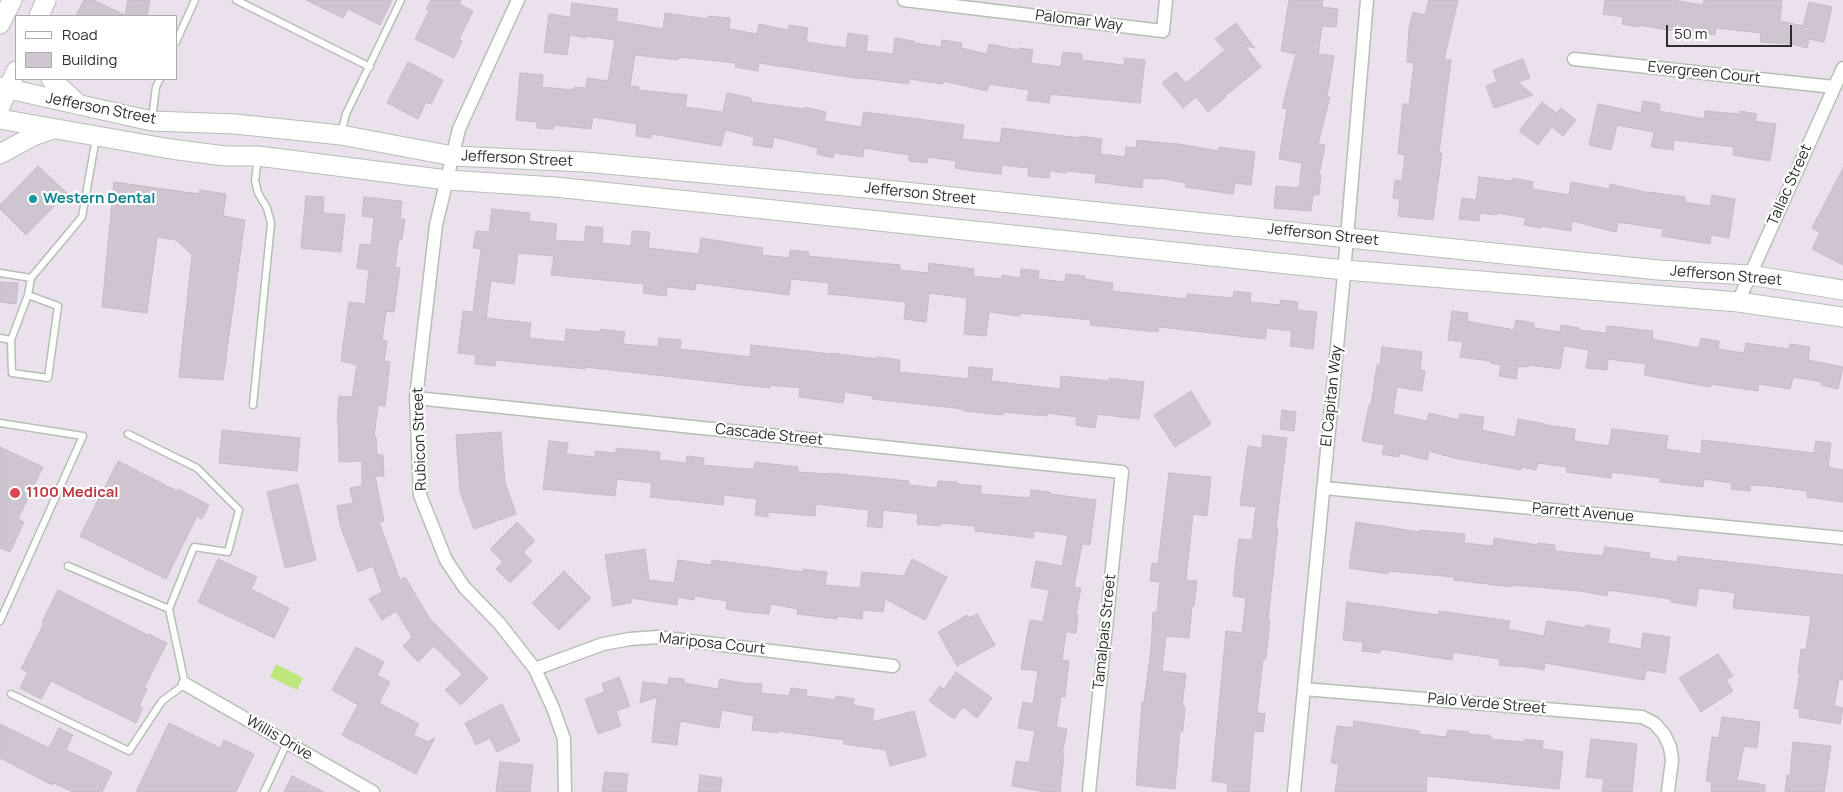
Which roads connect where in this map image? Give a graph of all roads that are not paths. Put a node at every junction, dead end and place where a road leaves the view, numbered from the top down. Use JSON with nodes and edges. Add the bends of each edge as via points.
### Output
{"nodes":[{"id":1,"x":12,"y":0,"type":"edge"},
{"id":2,"x":195,"y":0,"type":"edge"},
{"id":3,"x":236,"y":0,"type":"edge"},
{"id":4,"x":401,"y":0,"type":"edge"},
{"id":5,"x":518,"y":0,"type":"edge"},
{"id":6,"x":904,"y":0,"type":"edge"},
{"id":7,"x":1166,"y":0,"type":"edge"},
{"id":8,"x":1367,"y":0,"type":"edge"},
{"id":9,"x":0,"y":24,"type":"edge"},
{"id":10,"x":178,"y":38,"type":"edge"},
{"id":11,"x":1574,"y":59,"type":"dead end"},
{"id":12,"x":370,"y":67,"type":"junction"},
{"id":13,"x":1843,"y":68,"type":"edge"},
{"id":14,"x":15,"y":72,"type":"edge"},
{"id":15,"x":52,"y":80,"type":"edge"},
{"id":16,"x":160,"y":80,"type":"edge"},
{"id":17,"x":4,"y":88,"type":"edge"},
{"id":18,"x":1834,"y":88,"type":"junction"},
{"id":19,"x":80,"y":106,"type":"junction"},
{"id":20,"x":0,"y":107,"type":"edge"},
{"id":21,"x":0,"y":119,"type":"edge"},
{"id":22,"x":152,"y":120,"type":"junction"},
{"id":23,"x":54,"y":129,"type":"junction"},
{"id":24,"x":341,"y":135,"type":"junction"},
{"id":25,"x":96,"y":137,"type":"junction"},
{"id":26,"x":0,"y":154,"type":"edge"},
{"id":27,"x":258,"y":156,"type":"junction"},
{"id":28,"x":452,"y":156,"type":"junction"},
{"id":29,"x":447,"y":180,"type":"junction"},
{"id":30,"x":1347,"y":237,"type":"junction"},
{"id":31,"x":1345,"y":270,"type":"junction"},
{"id":32,"x":0,"y":273,"type":"edge"},
{"id":33,"x":1750,"y":275,"type":"junction"},
{"id":34,"x":31,"y":278,"type":"junction"},
{"id":35,"x":1843,"y":290,"type":"edge"},
{"id":36,"x":28,"y":295,"type":"junction"},
{"id":37,"x":1738,"y":302,"type":"junction"},
{"id":38,"x":1843,"y":317,"type":"edge"},
{"id":39,"x":0,"y":338,"type":"edge"},
{"id":40,"x":11,"y":340,"type":"junction"},
{"id":41,"x":416,"y":398,"type":"junction"},
{"id":42,"x":253,"y":405,"type":"dead end"},
{"id":43,"x":0,"y":423,"type":"edge"},
{"id":44,"x":128,"y":434,"type":"dead end"},
{"id":45,"x":1122,"y":472,"type":"joint"},
{"id":46,"x":1324,"y":488,"type":"junction"},
{"id":47,"x":1843,"y":538,"type":"edge"},
{"id":48,"x":68,"y":566,"type":"dead end"},
{"id":49,"x":169,"y":609,"type":"junction"},
{"id":50,"x":0,"y":621,"type":"edge"},
{"id":51,"x":893,"y":666,"type":"dead end"},
{"id":52,"x":535,"y":669,"type":"junction"},
{"id":53,"x":185,"y":684,"type":"junction"},
{"id":54,"x":1304,"y":689,"type":"junction"},
{"id":55,"x":11,"y":694,"type":"dead end"},
{"id":56,"x":287,"y":743,"type":"junction"},
{"id":57,"x":264,"y":792,"type":"edge"},
{"id":58,"x":373,"y":792,"type":"edge"},
{"id":59,"x":565,"y":792,"type":"edge"},
{"id":60,"x":1090,"y":792,"type":"edge"},
{"id":61,"x":1294,"y":792,"type":"edge"},
{"id":62,"x":1668,"y":792,"type":"edge"}],
"edges":[{"from":1,"to":9,"type":"main road"},
{"from":2,"to":10,"type":"lane"},
{"from":3,"to":12,"type":"lane"},
{"from":4,"to":12,"type":"lane"},
{"from":5,"to":28,"type":"street","name":"Rubicon Street","via":[[460,129]]},
{"from":6,"to":7,"type":"street","name":"Palomar Way","via":[[1163,31]]},
{"from":8,"to":30,"type":"street","name":"El Capitan Way"},
{"from":11,"to":18,"type":"street","name":"Evergreen Court"},
{"from":12,"to":24,"type":"lane","via":[[346,114]]},
{"from":13,"to":18,"type":"street","name":"Tallac Street"},
{"from":14,"to":17,"type":"main road"},
{"from":15,"to":19,"type":"main road"},
{"from":16,"to":22,"type":"lane"},
{"from":17,"to":19,"type":"main road","name":"Jefferson Street"},
{"from":17,"to":20,"type":"main road"},
{"from":18,"to":33,"type":"street","name":"Tallac Street"},
{"from":19,"to":22,"type":"main road","name":"Jefferson Street"},
{"from":21,"to":23,"type":"main road","name":"Jefferson Street"},
{"from":22,"to":24,"type":"main road","name":"Jefferson Street","via":[[235,124]]},
{"from":23,"to":25,"type":"main road","name":"Jefferson Street"},
{"from":23,"to":26,"type":"main road"},
{"from":24,"to":28,"type":"main road","name":"Jefferson Street"},
{"from":25,"to":27,"type":"main road","name":"Jefferson Street","via":[[216,155]]},
{"from":25,"to":34,"type":"lane","via":[[82,218]]},
{"from":27,"to":29,"type":"main road","name":"Jefferson Street"},
{"from":27,"to":42,"type":"lane","via":[[254,180],[271,224]]},
{"from":28,"to":29,"type":"street","name":"Rubicon Street"},
{"from":28,"to":30,"type":"main road","name":"Jefferson Street","via":[[584,162]]},
{"from":29,"to":31,"type":"main road","name":"Jefferson Street","via":[[555,187]]},
{"from":29,"to":41,"type":"street","name":"Rubicon Street","via":[[436,225]]},
{"from":30,"to":31,"type":"street","name":"El Capitan Way"},
{"from":30,"to":33,"type":"main road","name":"Jefferson Street","via":[[1658,270]]},
{"from":31,"to":37,"type":"main road","name":"Jefferson Street"},
{"from":31,"to":46,"type":"street","name":"El Capitan Way"},
{"from":32,"to":34,"type":"lane"},
{"from":33,"to":35,"type":"main road","name":"Jefferson Street"},
{"from":33,"to":37,"type":"street","name":"Tallac Street"},
{"from":34,"to":36,"type":"lane"},
{"from":36,"to":40,"type":"lane"},
{"from":36,"to":40,"type":"lane","via":[[58,306],[48,378],[12,373]]},
{"from":37,"to":38,"type":"main road","name":"Jefferson Street"},
{"from":39,"to":40,"type":"lane"},
{"from":41,"to":45,"type":"street","name":"Cascade Street"},
{"from":41,"to":52,"type":"street","name":"Rubicon Street","via":[[420,495],[446,560],[464,587],[499,623]]},
{"from":43,"to":50,"type":"lane","via":[[83,436]]},
{"from":44,"to":49,"type":"lane","via":[[197,468],[239,510],[228,552],[194,548]]},
{"from":45,"to":60,"type":"street","name":"Tamalpais Street"},
{"from":46,"to":47,"type":"street","name":"Parrett Avenue"},
{"from":46,"to":54,"type":"street","name":"El Capitan Way"},
{"from":48,"to":49,"type":"lane"},
{"from":49,"to":53,"type":"lane"},
{"from":51,"to":52,"type":"street","name":"Mariposa Court","via":[[658,637],[603,644]]},
{"from":52,"to":59,"type":"street","name":"Rubicon Street","via":[[564,739]]},
{"from":53,"to":55,"type":"lane","via":[[162,701],[129,751]]},
{"from":53,"to":56,"type":"street","name":"Willis Drive"},
{"from":54,"to":61,"type":"street","name":"El Capitan Way"},
{"from":54,"to":62,"type":"street","name":"Palo Verde Street","via":[[1642,717],[1654,723],[1670,746],[1672,760]]},
{"from":56,"to":57,"type":"lane"},
{"from":56,"to":58,"type":"street","name":"Willis Drive"}]}
